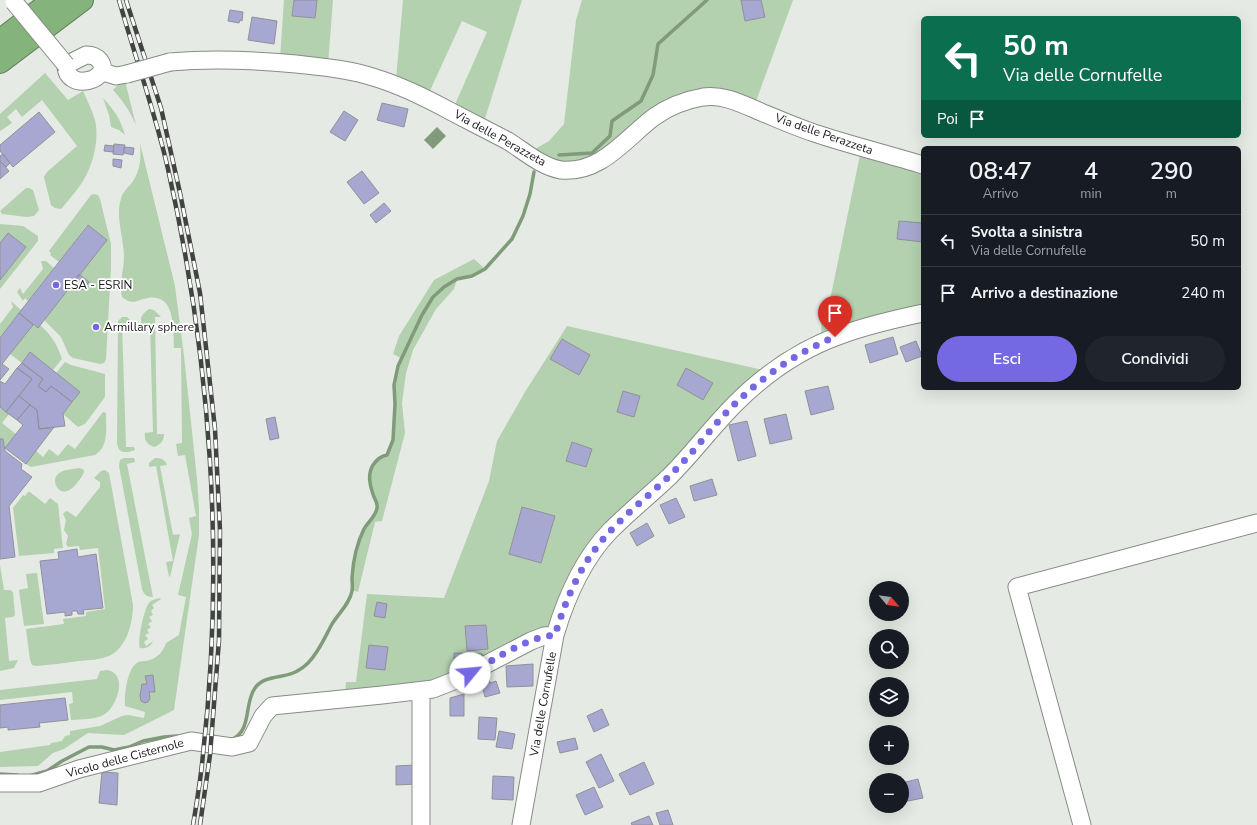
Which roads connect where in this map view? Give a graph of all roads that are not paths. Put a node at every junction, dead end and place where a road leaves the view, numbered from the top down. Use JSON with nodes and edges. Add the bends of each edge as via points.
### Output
{"nodes":[{"id":1,"x":53,"y":0,"type":"edge"},
{"id":2,"x":82,"y":0,"type":"edge"},
{"id":3,"x":13,"y":1,"type":"edge"},
{"id":4,"x":0,"y":41,"type":"edge"},
{"id":5,"x":0,"y":62,"type":"edge"},
{"id":6,"x":921,"y":164,"type":"edge"},
{"id":7,"x":921,"y":313,"type":"edge"},
{"id":8,"x":1257,"y":523,"type":"edge"},
{"id":9,"x":555,"y":635,"type":"junction"},
{"id":10,"x":421,"y":691,"type":"junction"},
{"id":11,"x":0,"y":783,"type":"edge"},
{"id":12,"x":421,"y":825,"type":"edge"},
{"id":13,"x":522,"y":825,"type":"edge"},
{"id":14,"x":1082,"y":825,"type":"edge"}],
"edges":[{"from":1,"to":4,"type":"highway"},
{"from":2,"to":5,"type":"highway"},
{"from":3,"to":6,"type":"street","name":"Via delle Perazzeta","bridge":true,"via":[[66,65],[68,76],[79,82],[96,78],[103,72],[116,76],[170,62],[258,61],[332,68],[367,75],[411,91],[507,141],[542,163],[562,170],[597,162],[618,149],[665,110],[711,96],[731,100],[824,136]]},
{"from":7,"to":9,"type":"street","name":"Via delle Cornufelle","via":[[864,327],[828,340],[778,368],[748,392],[676,469],[600,542],[576,580]]},
{"from":8,"to":14,"type":"street","via":[[1017,587]]},
{"from":9,"to":10,"type":"street","name":"Vicolo delle Cisternole","via":[[535,639],[445,685]]},
{"from":9,"to":13,"type":"street","name":"Via delle Cornufelle"},
{"from":10,"to":11,"type":"street","name":"Vicolo delle Cisternole","via":[[272,706],[263,716],[249,744],[232,746],[191,741],[78,769],[39,783]]},
{"from":10,"to":12,"type":"street"}]}
